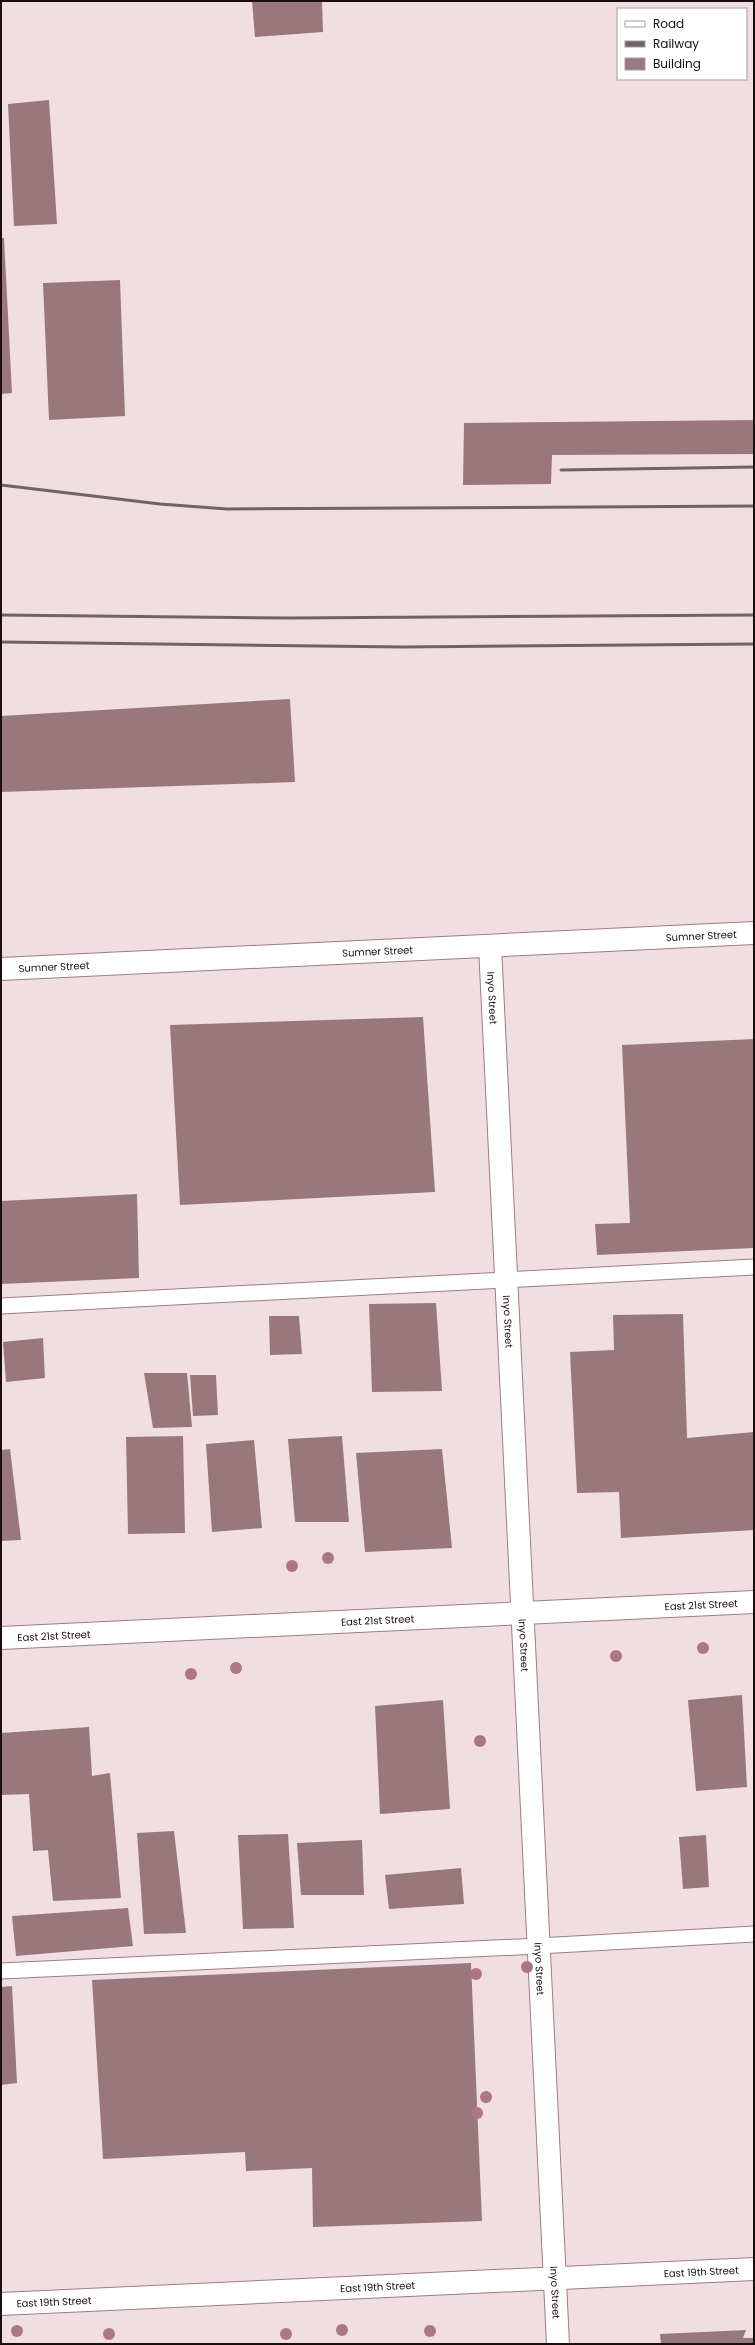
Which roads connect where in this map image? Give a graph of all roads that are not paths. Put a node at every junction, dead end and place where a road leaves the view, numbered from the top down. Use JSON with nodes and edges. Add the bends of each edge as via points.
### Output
{"nodes":[{"id":1,"x":754,"y":933,"type":"edge"},
{"id":2,"x":490,"y":946,"type":"junction"},
{"id":3,"x":1,"y":969,"type":"edge"},
{"id":4,"x":754,"y":1267,"type":"edge"},
{"id":5,"x":506,"y":1279,"type":"junction"},
{"id":6,"x":1,"y":1306,"type":"edge"},
{"id":7,"x":754,"y":1602,"type":"edge"},
{"id":8,"x":522,"y":1613,"type":"junction"},
{"id":9,"x":1,"y":1638,"type":"edge"},
{"id":10,"x":754,"y":1934,"type":"edge"},
{"id":11,"x":538,"y":1946,"type":"junction"},
{"id":12,"x":1,"y":1971,"type":"edge"},
{"id":13,"x":754,"y":2269,"type":"edge"},
{"id":14,"x":554,"y":2278,"type":"junction"},
{"id":15,"x":1,"y":2304,"type":"edge"},
{"id":16,"x":558,"y":2344,"type":"edge"}],
"edges":[{"from":1,"to":2,"type":"street","name":"Sumner Street"},
{"from":2,"to":3,"type":"street","name":"Sumner Street"},
{"from":2,"to":5,"type":"street","name":"Inyo Street"},
{"from":4,"to":5,"type":"lane"},
{"from":5,"to":6,"type":"lane"},
{"from":5,"to":8,"type":"street","name":"Inyo Street"},
{"from":7,"to":8,"type":"street","name":"East 21st Street"},
{"from":8,"to":9,"type":"street","name":"East 21st Street"},
{"from":8,"to":11,"type":"street","name":"Inyo Street"},
{"from":10,"to":11,"type":"lane"},
{"from":11,"to":12,"type":"lane"},
{"from":11,"to":14,"type":"street","name":"Inyo Street"},
{"from":13,"to":14,"type":"street","name":"East 19th Street"},
{"from":14,"to":15,"type":"street","name":"East 19th Street"},
{"from":14,"to":16,"type":"street","name":"Inyo Street"}]}
